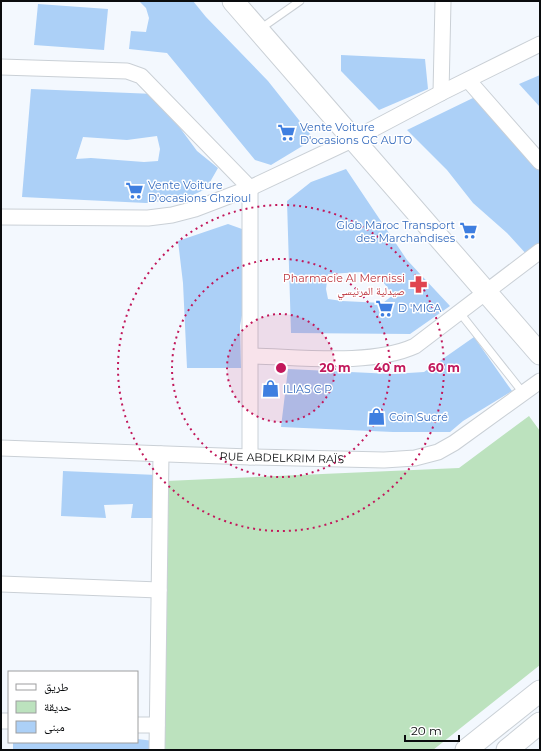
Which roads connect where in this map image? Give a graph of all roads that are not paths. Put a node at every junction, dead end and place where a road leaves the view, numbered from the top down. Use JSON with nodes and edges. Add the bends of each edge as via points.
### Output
{"nodes":[{"id":1,"x":233,"y":1,"type":"edge"},
{"id":2,"x":300,"y":1,"type":"edge"},
{"id":3,"x":443,"y":1,"type":"edge"},
{"id":4,"x":294,"y":3,"type":"edge"},
{"id":5,"x":258,"y":30,"type":"junction"},
{"id":6,"x":540,"y":44,"type":"edge"},
{"id":7,"x":1,"y":67,"type":"edge"},
{"id":8,"x":468,"y":80,"type":"junction"},
{"id":9,"x":441,"y":93,"type":"junction"},
{"id":10,"x":354,"y":139,"type":"junction"},
{"id":11,"x":540,"y":162,"type":"edge"},
{"id":12,"x":250,"y":188,"type":"junction"},
{"id":13,"x":1,"y":217,"type":"edge"},
{"id":14,"x":540,"y":251,"type":"edge"},
{"id":15,"x":486,"y":293,"type":"junction"},
{"id":16,"x":460,"y":313,"type":"junction"},
{"id":17,"x":540,"y":354,"type":"edge"},
{"id":18,"x":251,"y":356,"type":"junction"},
{"id":19,"x":540,"y":381,"type":"edge"},
{"id":20,"x":524,"y":394,"type":"junction"},
{"id":21,"x":1,"y":448,"type":"edge"},
{"id":22,"x":161,"y":454,"type":"junction"},
{"id":23,"x":250,"y":457,"type":"junction"},
{"id":24,"x":1,"y":584,"type":"edge"},
{"id":25,"x":159,"y":590,"type":"junction"},
{"id":26,"x":540,"y":691,"type":"edge"},
{"id":27,"x":540,"y":723,"type":"edge"},
{"id":28,"x":138,"y":724,"type":"edge"},
{"id":29,"x":157,"y":725,"type":"junction"},
{"id":30,"x":157,"y":750,"type":"edge"},
{"id":31,"x":466,"y":750,"type":"edge"},
{"id":32,"x":508,"y":750,"type":"edge"}],
"edges":[{"from":1,"to":5,"type":"street"},
{"from":2,"to":4,"type":"lane"},
{"from":3,"to":9,"type":"street"},
{"from":4,"to":5,"type":"lane"},
{"from":5,"to":10,"type":"street"},
{"from":6,"to":8,"type":"street"},
{"from":7,"to":12,"type":"street","via":[[127,71],[141,76]]},
{"from":8,"to":9,"type":"street"},
{"from":8,"to":11,"type":"street"},
{"from":9,"to":10,"type":"street"},
{"from":10,"to":12,"type":"street"},
{"from":10,"to":15,"type":"street"},
{"from":12,"to":13,"type":"street","via":[[195,209],[148,218]]},
{"from":12,"to":18,"type":"street"},
{"from":14,"to":15,"type":"street"},
{"from":15,"to":16,"type":"street"},
{"from":15,"to":17,"type":"street"},
{"from":16,"to":18,"type":"street","via":[[415,346],[383,356]]},
{"from":16,"to":20,"type":"lane"},
{"from":18,"to":23,"type":"street"},
{"from":19,"to":20,"type":"street","name":"RUE ABDELKRIM RAÏS"},
{"from":20,"to":23,"type":"street","name":"RUE ABDELKRIM RAÏS","via":[[454,443],[438,452],[415,458],[384,460]]},
{"from":21,"to":22,"type":"street","name":"RUE ABDELKRIM RAÏS"},
{"from":22,"to":23,"type":"street","name":"RUE ABDELKRIM RAÏS"},
{"from":22,"to":25,"type":"street"},
{"from":24,"to":25,"type":"street"},
{"from":25,"to":29,"type":"street"},
{"from":26,"to":31,"type":"street"},
{"from":27,"to":32,"type":"street"},
{"from":28,"to":29,"type":"street"},
{"from":29,"to":30,"type":"street"}]}
